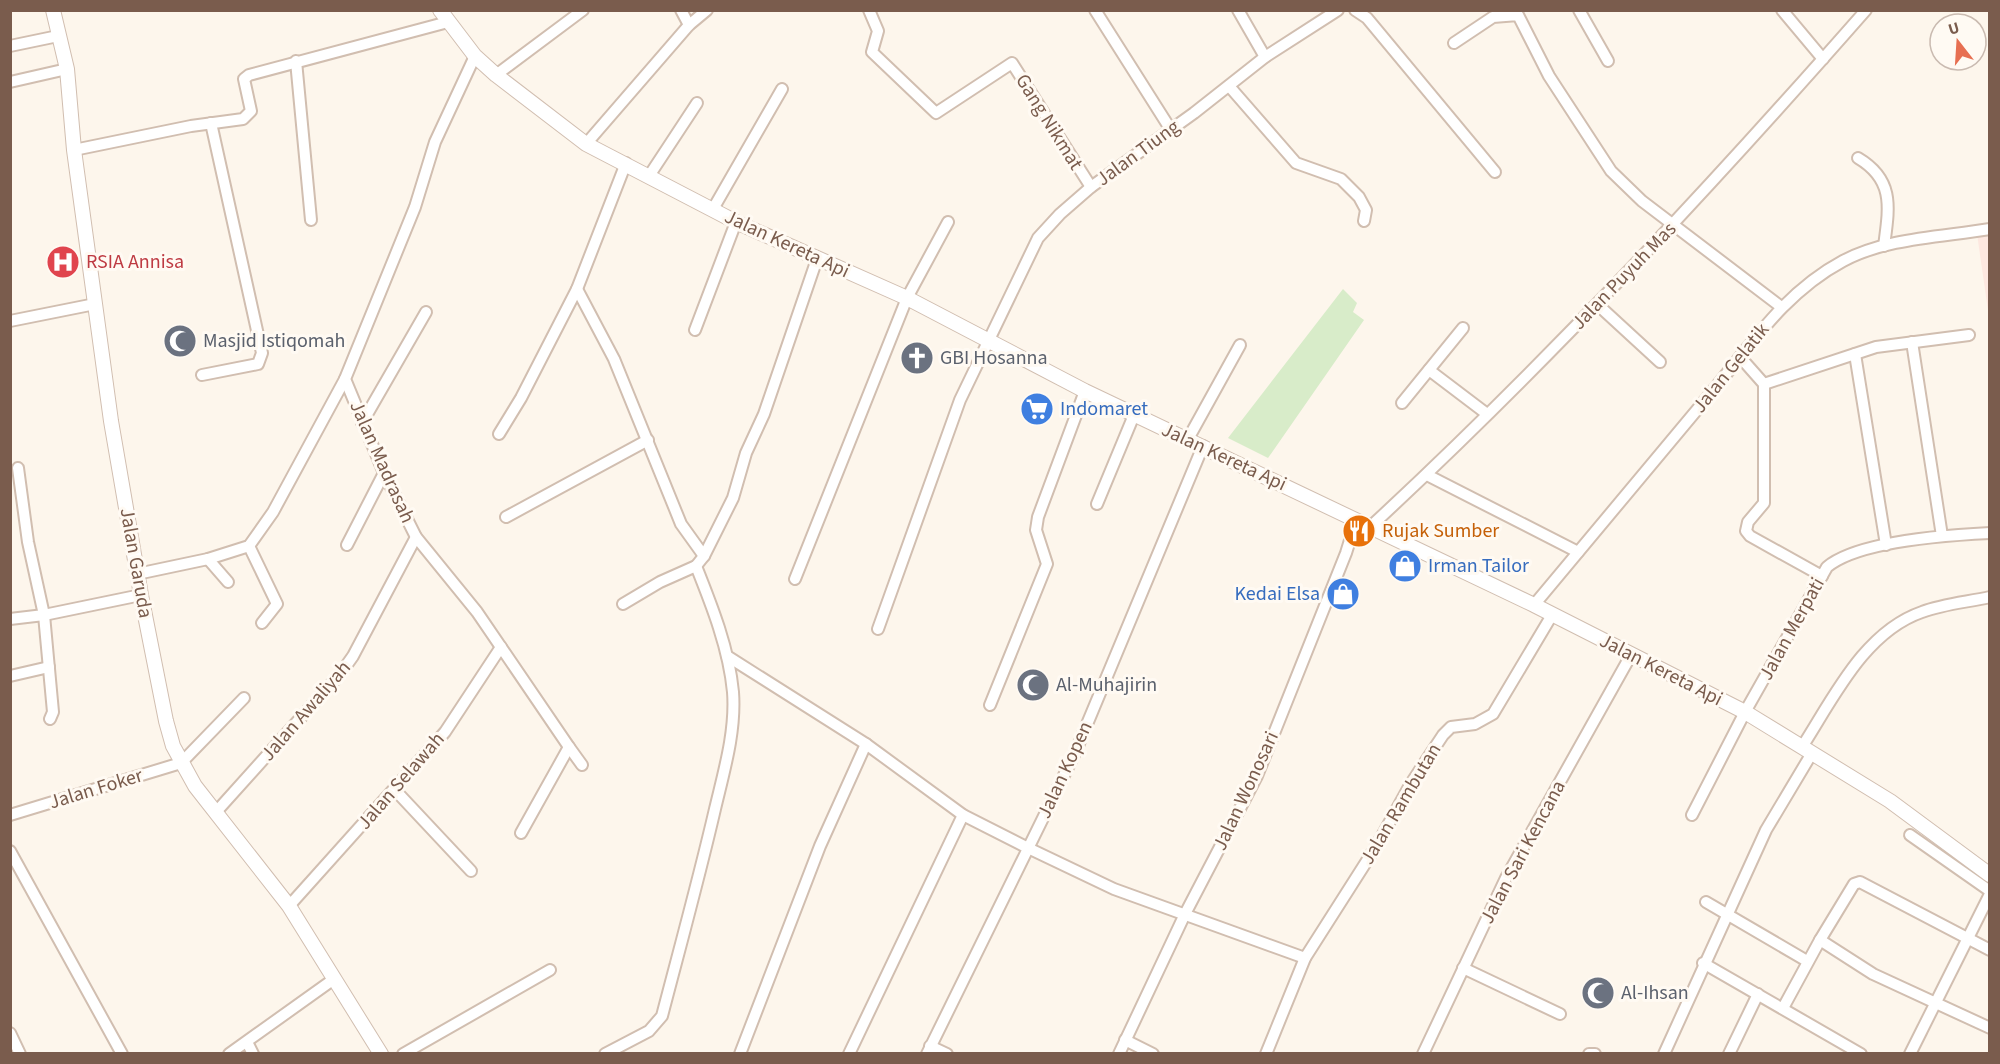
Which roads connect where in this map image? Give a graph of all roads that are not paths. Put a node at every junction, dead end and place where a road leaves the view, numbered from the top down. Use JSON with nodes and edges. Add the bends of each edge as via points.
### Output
{"nodes":[{"id":1,"x":53,"y":10,"type":"edge"},
{"id":2,"x":584,"y":10,"type":"edge"},
{"id":3,"x":681,"y":10,"type":"edge"},
{"id":4,"x":707,"y":10,"type":"edge"},
{"id":5,"x":869,"y":10,"type":"edge"},
{"id":6,"x":1095,"y":10,"type":"edge"},
{"id":7,"x":1238,"y":10,"type":"edge"},
{"id":8,"x":1338,"y":10,"type":"edge"},
{"id":9,"x":1355,"y":10,"type":"edge"},
{"id":10,"x":1579,"y":10,"type":"edge"},
{"id":11,"x":1782,"y":10,"type":"edge"},
{"id":12,"x":1866,"y":10,"type":"edge"},
{"id":13,"x":1521,"y":13,"type":"edge"},
{"id":14,"x":444,"y":16,"type":"edge"},
{"id":15,"x":689,"y":25,"type":"junction"},
{"id":16,"x":58,"y":36,"type":"junction"},
{"id":17,"x":1454,"y":43,"type":"dead end"},
{"id":18,"x":10,"y":46,"type":"edge"},
{"id":19,"x":475,"y":56,"type":"junction"},
{"id":20,"x":1265,"y":57,"type":"junction"},
{"id":21,"x":1823,"y":59,"type":"junction"},
{"id":22,"x":296,"y":61,"type":"junction"},
{"id":23,"x":1608,"y":61,"type":"dead end"},
{"id":24,"x":67,"y":69,"type":"junction"},
{"id":25,"x":496,"y":75,"type":"junction"},
{"id":26,"x":10,"y":82,"type":"edge"},
{"id":27,"x":1229,"y":86,"type":"junction"},
{"id":28,"x":782,"y":89,"type":"dead end"},
{"id":29,"x":697,"y":103,"type":"dead end"},
{"id":30,"x":211,"y":123,"type":"junction"},
{"id":31,"x":1171,"y":129,"type":"junction"},
{"id":32,"x":586,"y":144,"type":"junction"},
{"id":33,"x":74,"y":150,"type":"junction"},
{"id":34,"x":1858,"y":158,"type":"dead end"},
{"id":35,"x":626,"y":163,"type":"junction"},
{"id":36,"x":1495,"y":172,"type":"dead end"},
{"id":37,"x":649,"y":176,"type":"junction"},
{"id":38,"x":1091,"y":187,"type":"junction"},
{"id":39,"x":713,"y":209,"type":"junction"},
{"id":40,"x":310,"y":220,"type":"dead end"},
{"id":41,"x":1364,"y":220,"type":"dead end"},
{"id":42,"x":736,"y":222,"type":"junction"},
{"id":43,"x":948,"y":222,"type":"dead end"},
{"id":44,"x":1674,"y":224,"type":"junction"},
{"id":45,"x":1989,"y":229,"type":"edge"},
{"id":46,"x":1884,"y":246,"type":"junction"},
{"id":47,"x":817,"y":259,"type":"junction"},
{"id":48,"x":577,"y":289,"type":"junction"},
{"id":49,"x":907,"y":298,"type":"junction"},
{"id":50,"x":95,"y":304,"type":"junction"},
{"id":51,"x":1598,"y":305,"type":"junction"},
{"id":52,"x":1780,"y":306,"type":"junction"},
{"id":53,"x":426,"y":312,"type":"dead end"},
{"id":54,"x":10,"y":321,"type":"edge"},
{"id":55,"x":1462,"y":328,"type":"dead end"},
{"id":56,"x":695,"y":330,"type":"dead end"},
{"id":57,"x":1969,"y":335,"type":"dead end"},
{"id":58,"x":989,"y":341,"type":"junction"},
{"id":59,"x":1912,"y":342,"type":"junction"},
{"id":60,"x":1240,"y":345,"type":"dead end"},
{"id":61,"x":1855,"y":354,"type":"junction"},
{"id":62,"x":1741,"y":358,"type":"junction"},
{"id":63,"x":1660,"y":362,"type":"dead end"},
{"id":64,"x":1429,"y":370,"type":"junction"},
{"id":65,"x":202,"y":375,"type":"dead end"},
{"id":66,"x":345,"y":379,"type":"junction"},
{"id":67,"x":1764,"y":384,"type":"junction"},
{"id":68,"x":1084,"y":391,"type":"junction"},
{"id":69,"x":1402,"y":403,"type":"dead end"},
{"id":70,"x":1487,"y":414,"type":"junction"},
{"id":71,"x":1134,"y":415,"type":"junction"},
{"id":72,"x":362,"y":423,"type":"junction"},
{"id":73,"x":499,"y":434,"type":"dead end"},
{"id":74,"x":1188,"y":439,"type":"junction"},
{"id":75,"x":648,"y":440,"type":"junction"},
{"id":76,"x":1203,"y":446,"type":"junction"},
{"id":77,"x":18,"y":468,"type":"dead end"},
{"id":78,"x":384,"y":472,"type":"junction"},
{"id":79,"x":1427,"y":475,"type":"junction"},
{"id":80,"x":1097,"y":504,"type":"dead end"},
{"id":81,"x":506,"y":517,"type":"dead end"},
{"id":82,"x":1356,"y":520,"type":"junction"},
{"id":83,"x":1370,"y":528,"type":"junction"},
{"id":84,"x":1989,"y":532,"type":"edge"},
{"id":85,"x":1942,"y":536,"type":"junction"},
{"id":86,"x":416,"y":537,"type":"junction"},
{"id":87,"x":347,"y":545,"type":"dead end"},
{"id":88,"x":1886,"y":545,"type":"junction"},
{"id":89,"x":249,"y":546,"type":"junction"},
{"id":90,"x":1578,"y":552,"type":"junction"},
{"id":91,"x":704,"y":556,"type":"junction"},
{"id":92,"x":208,"y":559,"type":"junction"},
{"id":93,"x":696,"y":566,"type":"junction"},
{"id":94,"x":137,"y":574,"type":"junction"},
{"id":95,"x":1822,"y":576,"type":"junction"},
{"id":96,"x":795,"y":579,"type":"dead end"},
{"id":97,"x":228,"y":582,"type":"dead end"},
{"id":98,"x":141,"y":595,"type":"junction"},
{"id":99,"x":1989,"y":597,"type":"edge"},
{"id":100,"x":623,"y":603,"type":"dead end"},
{"id":101,"x":1534,"y":605,"type":"junction"},
{"id":102,"x":44,"y":615,"type":"junction"},
{"id":103,"x":1552,"y":615,"type":"junction"},
{"id":104,"x":10,"y":619,"type":"edge"},
{"id":105,"x":262,"y":623,"type":"dead end"},
{"id":106,"x":878,"y":629,"type":"dead end"},
{"id":107,"x":501,"y":646,"type":"junction"},
{"id":108,"x":1631,"y":655,"type":"junction"},
{"id":109,"x":727,"y":656,"type":"junction"},
{"id":110,"x":49,"y":667,"type":"junction"},
{"id":111,"x":10,"y":676,"type":"edge"},
{"id":112,"x":244,"y":699,"type":"dead end"},
{"id":113,"x":990,"y":705,"type":"dead end"},
{"id":114,"x":1745,"y":712,"type":"junction"},
{"id":115,"x":50,"y":719,"type":"dead end"},
{"id":116,"x":866,"y":744,"type":"junction"},
{"id":117,"x":569,"y":747,"type":"junction"},
{"id":118,"x":1807,"y":750,"type":"junction"},
{"id":119,"x":181,"y":763,"type":"junction"},
{"id":120,"x":582,"y":765,"type":"dead end"},
{"id":121,"x":394,"y":790,"type":"junction"},
{"id":122,"x":216,"y":812,"type":"junction"},
{"id":123,"x":10,"y":815,"type":"edge"},
{"id":124,"x":963,"y":815,"type":"junction"},
{"id":125,"x":1692,"y":815,"type":"dead end"},
{"id":126,"x":521,"y":832,"type":"dead end"},
{"id":127,"x":1910,"y":835,"type":"dead end"},
{"id":128,"x":1028,"y":849,"type":"junction"},
{"id":129,"x":10,"y":851,"type":"edge"},
{"id":130,"x":471,"y":872,"type":"dead end"},
{"id":131,"x":1989,"y":875,"type":"edge"},
{"id":132,"x":1989,"y":892,"type":"edge"},
{"id":133,"x":1706,"y":902,"type":"dead end"},
{"id":134,"x":289,"y":906,"type":"junction"},
{"id":135,"x":1185,"y":914,"type":"junction"},
{"id":136,"x":1726,"y":914,"type":"junction"},
{"id":137,"x":1820,"y":939,"type":"junction"},
{"id":138,"x":1967,"y":939,"type":"junction"},
{"id":139,"x":1989,"y":950,"type":"edge"},
{"id":140,"x":1305,"y":958,"type":"junction"},
{"id":141,"x":1808,"y":961,"type":"junction"},
{"id":142,"x":1704,"y":963,"type":"junction"},
{"id":143,"x":1463,"y":968,"type":"junction"},
{"id":144,"x":550,"y":970,"type":"dead end"},
{"id":145,"x":334,"y":979,"type":"junction"},
{"id":146,"x":1758,"y":994,"type":"junction"},
{"id":147,"x":1935,"y":1003,"type":"junction"},
{"id":148,"x":1783,"y":1008,"type":"junction"},
{"id":149,"x":1560,"y":1014,"type":"dead end"},
{"id":150,"x":1989,"y":1028,"type":"edge"},
{"id":151,"x":10,"y":1033,"type":"edge"},
{"id":152,"x":1125,"y":1041,"type":"junction"},
{"id":153,"x":247,"y":1042,"type":"junction"},
{"id":154,"x":928,"y":1050,"type":"edge"},
{"id":155,"x":20,"y":1053,"type":"edge"},
{"id":156,"x":122,"y":1053,"type":"edge"},
{"id":157,"x":229,"y":1053,"type":"edge"},
{"id":158,"x":253,"y":1053,"type":"edge"},
{"id":159,"x":381,"y":1053,"type":"edge"},
{"id":160,"x":403,"y":1053,"type":"edge"},
{"id":161,"x":605,"y":1053,"type":"edge"},
{"id":162,"x":740,"y":1053,"type":"edge"},
{"id":163,"x":849,"y":1053,"type":"edge"},
{"id":164,"x":947,"y":1053,"type":"edge"},
{"id":165,"x":1119,"y":1053,"type":"edge"},
{"id":166,"x":1153,"y":1053,"type":"edge"},
{"id":167,"x":1266,"y":1053,"type":"edge"},
{"id":168,"x":1423,"y":1053,"type":"edge"},
{"id":169,"x":1589,"y":1053,"type":"edge"},
{"id":170,"x":1595,"y":1053,"type":"edge"},
{"id":171,"x":1664,"y":1053,"type":"edge"},
{"id":172,"x":1729,"y":1053,"type":"edge"},
{"id":173,"x":1861,"y":1053,"type":"edge"},
{"id":174,"x":1910,"y":1053,"type":"edge"}],
"edges":[{"from":1,"to":16,"type":"street","name":"Jalan Garuda"},
{"from":2,"to":25,"type":"street"},
{"from":3,"to":15,"type":"street"},
{"from":4,"to":15,"type":"street"},
{"from":5,"to":38,"type":"street","name":"Gang Nikmat","via":[[878,31],[872,52],[936,113],[1012,63]]},
{"from":6,"to":31,"type":"street"},
{"from":7,"to":20,"type":"street"},
{"from":8,"to":20,"type":"street","name":"Jalan Tiung"},
{"from":9,"to":36,"type":"street","via":[[1367,18]]},
{"from":10,"to":23,"type":"street"},
{"from":11,"to":21,"type":"street"},
{"from":12,"to":21,"type":"street","name":"Jalan Puyuh Mas"},
{"from":13,"to":17,"type":"street","via":[[1493,17]]},
{"from":13,"to":44,"type":"street","via":[[1549,76],[1611,171],[1642,201]]},
{"from":14,"to":19,"type":"street","name":"Jalan Kereta Api"},
{"from":14,"to":22,"type":"street"},
{"from":15,"to":32,"type":"street"},
{"from":16,"to":18,"type":"street"},
{"from":16,"to":24,"type":"street","name":"Jalan Garuda"},
{"from":19,"to":25,"type":"street","name":"Jalan Kereta Api"},
{"from":19,"to":66,"type":"street","name":"Jalan Madrasah","via":[[435,142],[415,207]]},
{"from":20,"to":27,"type":"street","name":"Jalan Tiung"},
{"from":21,"to":44,"type":"street","name":"Jalan Puyuh Mas"},
{"from":22,"to":30,"type":"street","via":[[249,75],[244,79],[251,111],[248,116]]},
{"from":22,"to":40,"type":"street"},
{"from":24,"to":26,"type":"street"},
{"from":24,"to":33,"type":"street","name":"Jalan Garuda"},
{"from":25,"to":32,"type":"street","name":"Jalan Kereta Api"},
{"from":27,"to":31,"type":"street","name":"Jalan Tiung"},
{"from":27,"to":41,"type":"street","via":[[1296,163],[1341,179],[1362,200]]},
{"from":28,"to":39,"type":"street"},
{"from":29,"to":37,"type":"street"},
{"from":30,"to":33,"type":"street"},
{"from":30,"to":65,"type":"street","via":[[262,353],[258,364]]},
{"from":31,"to":38,"type":"street","name":"Jalan Tiung"},
{"from":32,"to":35,"type":"street","name":"Jalan Kereta Api"},
{"from":33,"to":50,"type":"street","name":"Jalan Garuda"},
{"from":34,"to":46,"type":"street","via":[[1877,173],[1886,188]]},
{"from":35,"to":37,"type":"street","name":"Jalan Kereta Api"},
{"from":35,"to":48,"type":"street"},
{"from":37,"to":39,"type":"street","name":"Jalan Kereta Api"},
{"from":38,"to":58,"type":"street","name":"Jalan Tiung","via":[[1038,238]]},
{"from":39,"to":42,"type":"street","name":"Jalan Kereta Api"},
{"from":42,"to":47,"type":"street","name":"Jalan Kereta Api"},
{"from":42,"to":56,"type":"street"},
{"from":43,"to":49,"type":"street"},
{"from":44,"to":51,"type":"street","name":"Jalan Puyuh Mas"},
{"from":44,"to":52,"type":"street"},
{"from":45,"to":46,"type":"street","name":"Jalan Gelatik"},
{"from":46,"to":52,"type":"street","name":"Jalan Gelatik","via":[[1834,266]]},
{"from":47,"to":49,"type":"street","name":"Jalan Kereta Api"},
{"from":47,"to":91,"type":"street","via":[[733,498]]},
{"from":48,"to":73,"type":"street"},
{"from":48,"to":75,"type":"street","via":[[614,358]]},
{"from":49,"to":58,"type":"street","name":"Jalan Kereta Api"},
{"from":49,"to":96,"type":"street"},
{"from":50,"to":54,"type":"street"},
{"from":50,"to":94,"type":"street","name":"Jalan Garuda"},
{"from":51,"to":63,"type":"street"},
{"from":51,"to":70,"type":"street","name":"Jalan Puyuh Mas"},
{"from":52,"to":62,"type":"street","name":"Jalan Gelatik"},
{"from":53,"to":72,"type":"street"},
{"from":55,"to":64,"type":"street"},
{"from":57,"to":59,"type":"street"},
{"from":58,"to":68,"type":"street","name":"Jalan Kereta Api"},
{"from":58,"to":106,"type":"street","name":"Jalan Tiung","via":[[960,400]]},
{"from":59,"to":61,"type":"street"},
{"from":59,"to":85,"type":"street"},
{"from":60,"to":74,"type":"street"},
{"from":61,"to":67,"type":"street"},
{"from":61,"to":88,"type":"street"},
{"from":62,"to":67,"type":"street"},
{"from":62,"to":90,"type":"street","name":"Jalan Gelatik"},
{"from":64,"to":69,"type":"street"},
{"from":64,"to":70,"type":"street"},
{"from":66,"to":72,"type":"street","name":"Jalan Madrasah"},
{"from":66,"to":89,"type":"street","via":[[273,512]]},
{"from":67,"to":95,"type":"street","via":[[1764,503],[1748,522],[1746,531]]},
{"from":68,"to":71,"type":"street","name":"Jalan Kereta Api"},
{"from":68,"to":113,"type":"street","via":[[1038,517],[1036,530],[1047,564]]},
{"from":70,"to":79,"type":"street","name":"Jalan Puyuh Mas"},
{"from":71,"to":74,"type":"street","name":"Jalan Kereta Api"},
{"from":71,"to":80,"type":"street"},
{"from":72,"to":78,"type":"street","name":"Jalan Madrasah"},
{"from":74,"to":76,"type":"street","name":"Jalan Kereta Api"},
{"from":75,"to":81,"type":"street"},
{"from":75,"to":91,"type":"street","via":[[681,525]]},
{"from":76,"to":82,"type":"street","name":"Jalan Kereta Api"},
{"from":76,"to":128,"type":"street","name":"Jalan Kopen","via":[[1075,753]]},
{"from":77,"to":102,"type":"street","via":[[28,542]]},
{"from":78,"to":86,"type":"street","name":"Jalan Madrasah"},
{"from":78,"to":87,"type":"street"},
{"from":79,"to":83,"type":"street","name":"Jalan Puyuh Mas"},
{"from":79,"to":90,"type":"street"},
{"from":82,"to":83,"type":"street","name":"Jalan Kereta Api"},
{"from":82,"to":135,"type":"street","name":"Jalan Wonosari","via":[[1257,776]]},
{"from":83,"to":101,"type":"street","name":"Jalan Kereta Api"},
{"from":84,"to":85,"type":"street","name":"Jalan Merpati"},
{"from":85,"to":88,"type":"street","name":"Jalan Merpati"},
{"from":86,"to":107,"type":"street","name":"Jalan Madrasah"},
{"from":86,"to":122,"type":"street","name":"Jalan Awaliyah","via":[[341,674]]},
{"from":88,"to":95,"type":"street","name":"Jalan Merpati","via":[[1837,560]]},
{"from":89,"to":92,"type":"street"},
{"from":89,"to":105,"type":"street","via":[[277,604]]},
{"from":90,"to":101,"type":"street","name":"Jalan Gelatik"},
{"from":91,"to":93,"type":"street"},
{"from":92,"to":94,"type":"street"},
{"from":92,"to":97,"type":"street"},
{"from":93,"to":100,"type":"street"},
{"from":93,"to":109,"type":"street"},
{"from":94,"to":98,"type":"street","name":"Jalan Garuda"},
{"from":95,"to":114,"type":"street","name":"Jalan Merpati"},
{"from":98,"to":102,"type":"street"},
{"from":98,"to":119,"type":"street","name":"Jalan Garuda","via":[[166,721]]},
{"from":99,"to":118,"type":"street","via":[[1922,612],[1895,627],[1859,659]]},
{"from":101,"to":103,"type":"street","name":"Jalan Kereta Api"},
{"from":102,"to":104,"type":"street"},
{"from":102,"to":110,"type":"street"},
{"from":103,"to":108,"type":"street","name":"Jalan Kereta Api"},
{"from":103,"to":140,"type":"street","name":"Jalan Rambutan","via":[[1493,714],[1475,724],[1451,727],[1443,735]]},
{"from":107,"to":117,"type":"street","name":"Jalan Madrasah"},
{"from":107,"to":121,"type":"street","name":"Jalan Selawah","via":[[445,732]]},
{"from":108,"to":114,"type":"street","name":"Jalan Kereta Api"},
{"from":108,"to":143,"type":"street","name":"Jalan Sari Kencana","via":[[1506,878]]},
{"from":109,"to":116,"type":"street"},
{"from":109,"to":161,"type":"street","via":[[733,726],[662,1016],[649,1031]]},
{"from":110,"to":111,"type":"street"},
{"from":110,"to":115,"type":"street","via":[[53,712]]},
{"from":112,"to":119,"type":"street"},
{"from":114,"to":118,"type":"street","name":"Jalan Kereta Api"},
{"from":114,"to":125,"type":"street","name":"Jalan Merpati"},
{"from":116,"to":124,"type":"street"},
{"from":116,"to":162,"type":"street","via":[[820,846]]},
{"from":117,"to":120,"type":"street","name":"Jalan Madrasah"},
{"from":117,"to":126,"type":"street"},
{"from":118,"to":131,"type":"street","name":"Jalan Kereta Api","via":[[1916,819]]},
{"from":118,"to":136,"type":"street"},
{"from":119,"to":122,"type":"street","name":"Jalan Garuda"},
{"from":119,"to":123,"type":"street","name":"Jalan Foker"},
{"from":121,"to":130,"type":"street"},
{"from":121,"to":134,"type":"street","name":"Jalan Selawah"},
{"from":122,"to":134,"type":"street","name":"Jalan Garuda"},
{"from":124,"to":128,"type":"street"},
{"from":124,"to":163,"type":"street"},
{"from":127,"to":132,"type":"street"},
{"from":128,"to":135,"type":"street","via":[[1114,889]]},
{"from":128,"to":154,"type":"street","name":"Jalan Kopen"},
{"from":129,"to":156,"type":"street"},
{"from":132,"to":138,"type":"street"},
{"from":133,"to":136,"type":"street"},
{"from":134,"to":145,"type":"street","name":"Jalan Garuda"},
{"from":135,"to":140,"type":"street"},
{"from":135,"to":152,"type":"street","name":"Jalan Wonosari"},
{"from":136,"to":141,"type":"street"},
{"from":136,"to":142,"type":"street"},
{"from":137,"to":138,"type":"street","via":[[1854,884],[1860,882]]},
{"from":137,"to":141,"type":"street"},
{"from":137,"to":147,"type":"street","via":[[1873,974]]},
{"from":138,"to":139,"type":"street"},
{"from":138,"to":147,"type":"street"},
{"from":140,"to":167,"type":"street","name":"Jalan Rambutan"},
{"from":141,"to":148,"type":"street"},
{"from":142,"to":146,"type":"street"},
{"from":142,"to":171,"type":"street"},
{"from":143,"to":149,"type":"street"},
{"from":143,"to":168,"type":"street","name":"Jalan Sari Kencana"},
{"from":144,"to":160,"type":"street"},
{"from":145,"to":153,"type":"street"},
{"from":145,"to":159,"type":"street","name":"Jalan Garuda"},
{"from":146,"to":148,"type":"street"},
{"from":146,"to":172,"type":"street"},
{"from":147,"to":150,"type":"street"},
{"from":147,"to":174,"type":"street"},
{"from":148,"to":173,"type":"street"},
{"from":151,"to":155,"type":"street"},
{"from":152,"to":165,"type":"street","name":"Jalan Wonosari"},
{"from":152,"to":166,"type":"street"},
{"from":153,"to":157,"type":"street"},
{"from":153,"to":158,"type":"street"},
{"from":154,"to":164,"type":"street"},
{"from":169,"to":170,"type":"street"}]}
